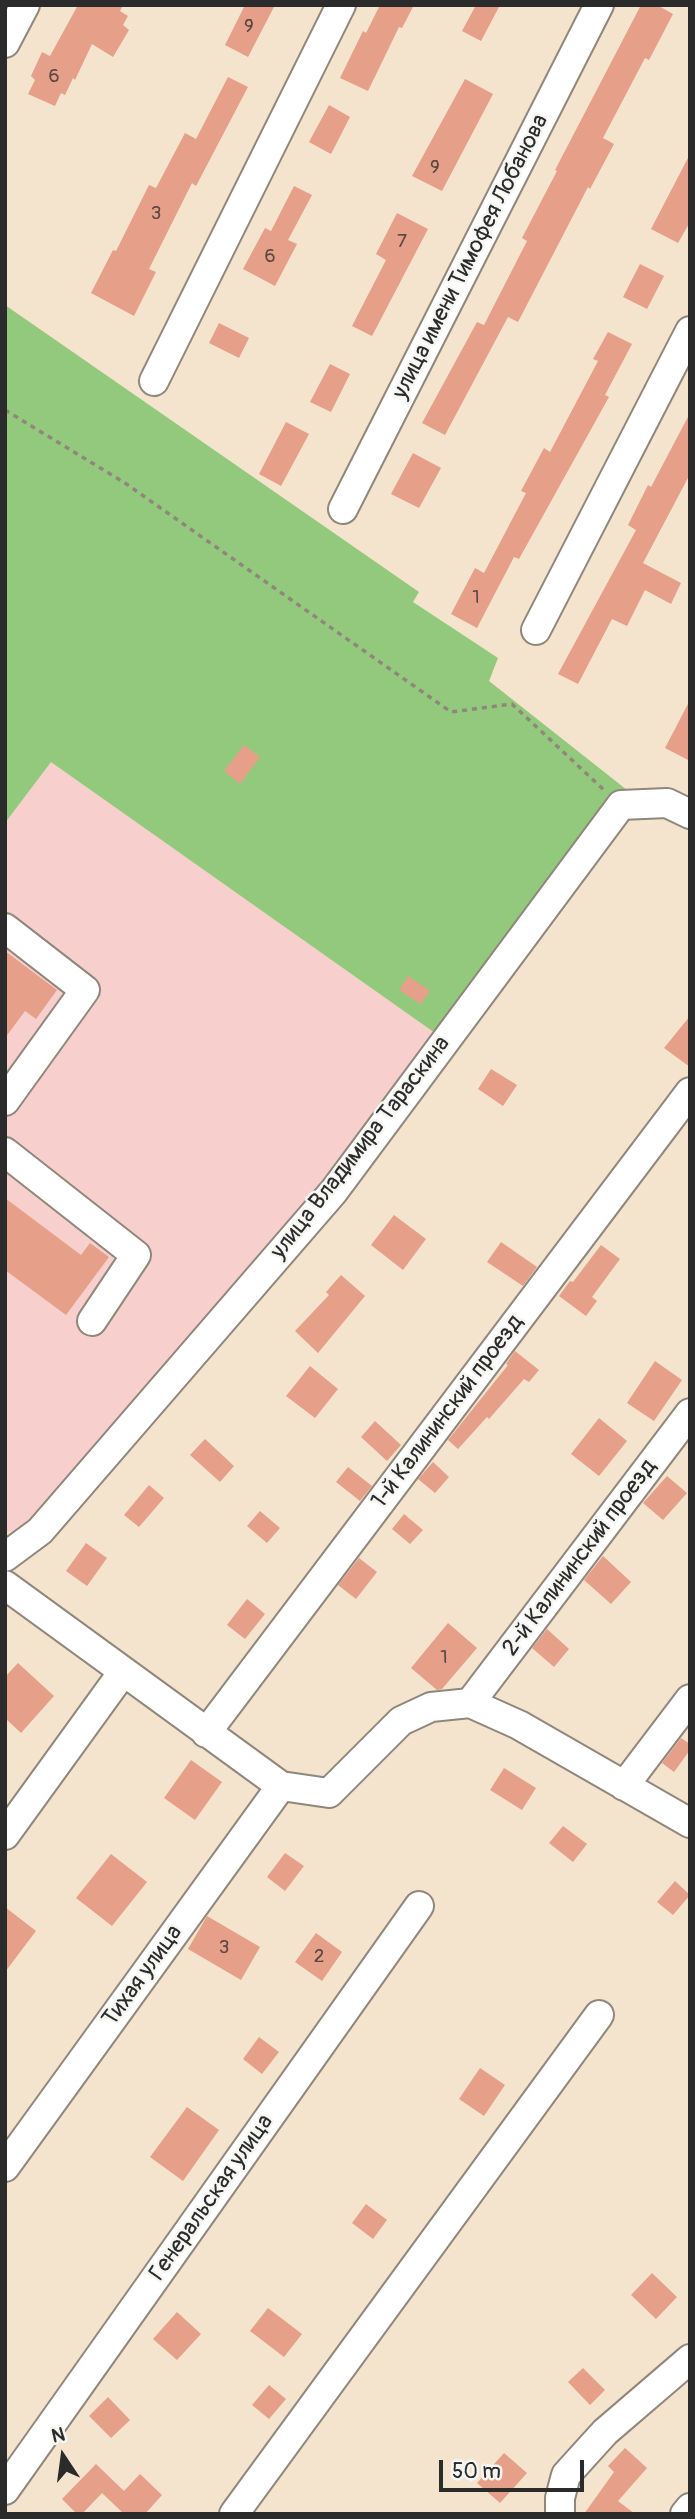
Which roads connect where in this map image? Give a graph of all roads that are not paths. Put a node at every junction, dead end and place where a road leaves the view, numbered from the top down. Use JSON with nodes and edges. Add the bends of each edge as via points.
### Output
{"nodes":[{"id":1,"x":25,"y":5,"type":"edge"},
{"id":2,"x":341,"y":5,"type":"edge"},
{"id":3,"x":599,"y":5,"type":"edge"},
{"id":4,"x":5,"y":43,"type":"edge"},
{"id":5,"x":690,"y":331,"type":"edge"},
{"id":6,"x":154,"y":381,"type":"dead end"},
{"id":7,"x":343,"y":509,"type":"dead end"},
{"id":8,"x":536,"y":630,"type":"dead end"},
{"id":9,"x":690,"y":814,"type":"edge"},
{"id":10,"x":5,"y":928,"type":"edge"},
{"id":11,"x":690,"y":1092,"type":"edge"},
{"id":12,"x":5,"y":1101,"type":"edge"},
{"id":13,"x":5,"y":1152,"type":"edge"},
{"id":14,"x":92,"y":1321,"type":"dead end"},
{"id":15,"x":690,"y":1413,"type":"edge"},
{"id":16,"x":5,"y":1557,"type":"edge"},
{"id":17,"x":5,"y":1585,"type":"edge"},
{"id":18,"x":123,"y":1672,"type":"junction"},
{"id":19,"x":690,"y":1699,"type":"edge"},
{"id":20,"x":470,"y":1703,"type":"junction"},
{"id":21,"x":206,"y":1732,"type":"junction"},
{"id":22,"x":281,"y":1786,"type":"junction"},
{"id":23,"x":624,"y":1786,"type":"junction"},
{"id":24,"x":690,"y":1823,"type":"edge"},
{"id":25,"x":5,"y":1835,"type":"edge"},
{"id":26,"x":419,"y":1906,"type":"dead end"},
{"id":27,"x":599,"y":2015,"type":"dead end"},
{"id":28,"x":5,"y":2167,"type":"edge"},
{"id":29,"x":690,"y":2359,"type":"edge"},
{"id":30,"x":5,"y":2490,"type":"edge"},
{"id":31,"x":690,"y":2508,"type":"edge"},
{"id":32,"x":234,"y":2514,"type":"edge"},
{"id":33,"x":560,"y":2514,"type":"edge"},
{"id":34,"x":685,"y":2514,"type":"edge"}],
"edges":[{"from":1,"to":4,"type":"street"},
{"from":2,"to":6,"type":"street"},
{"from":3,"to":7,"type":"street","name":"улица имени Тимофея Лобанова"},
{"from":5,"to":8,"type":"street"},
{"from":9,"to":16,"type":"street","name":"улица Владимира Тараскина","via":[[667,803],[621,805],[334,1191],[40,1531]]},
{"from":10,"to":12,"type":"street","via":[[85,990]]},
{"from":11,"to":21,"type":"street","name":"1-й Калининский проезд"},
{"from":13,"to":14,"type":"street","via":[[136,1255]]},
{"from":15,"to":20,"type":"street","name":"2-й Калининский проезд"},
{"from":17,"to":18,"type":"street"},
{"from":18,"to":21,"type":"street"},
{"from":18,"to":25,"type":"street"},
{"from":19,"to":23,"type":"street"},
{"from":20,"to":22,"type":"street","via":[[431,1707],[401,1721],[329,1793]]},
{"from":20,"to":23,"type":"street","via":[[519,1724]]},
{"from":21,"to":22,"type":"street"},
{"from":22,"to":28,"type":"street","name":"Тихая улица"},
{"from":23,"to":24,"type":"street"},
{"from":26,"to":30,"type":"street","name":"Генеральская улица"},
{"from":27,"to":32,"type":"street"},
{"from":29,"to":33,"type":"street","via":[[605,2432],[566,2475]]},
{"from":31,"to":34,"type":"street"}]}
